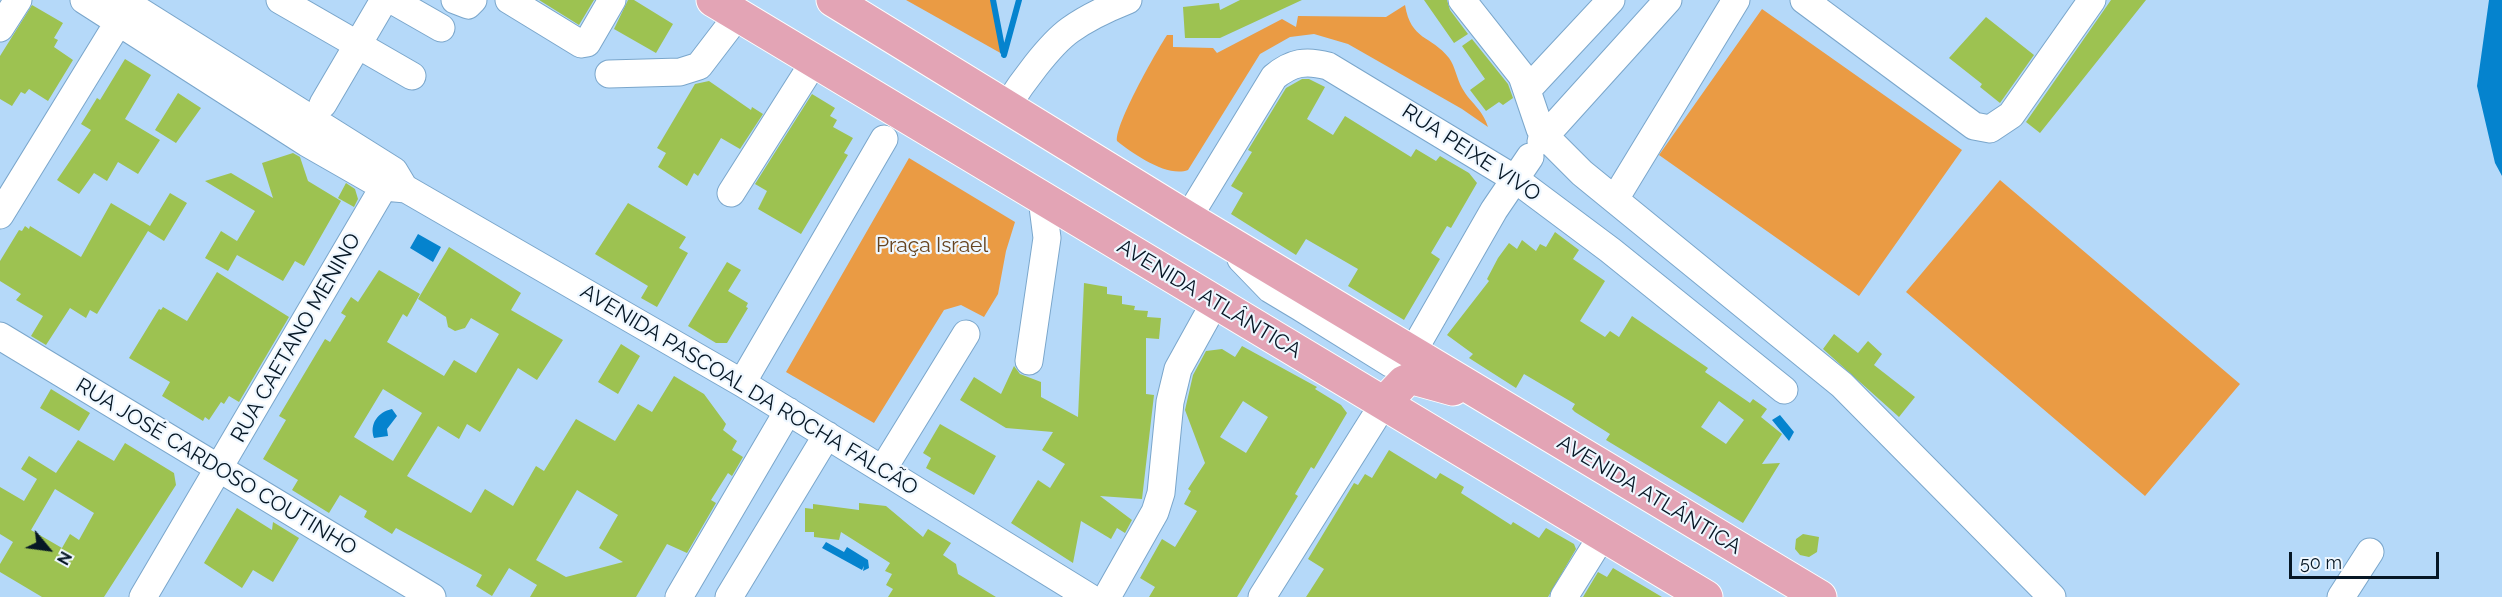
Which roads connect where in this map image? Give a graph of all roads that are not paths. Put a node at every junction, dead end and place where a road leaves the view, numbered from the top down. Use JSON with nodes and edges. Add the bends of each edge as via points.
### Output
{"nodes":[{"id":1,"x":18,"y":0,"type":"edge"},
{"id":2,"x":84,"y":0,"type":"edge"},
{"id":3,"x":280,"y":0,"type":"edge"},
{"id":4,"x":384,"y":0,"type":"edge"},
{"id":5,"x":392,"y":0,"type":"edge"},
{"id":6,"x":455,"y":0,"type":"edge"},
{"id":7,"x":472,"y":0,"type":"edge"},
{"id":8,"x":509,"y":0,"type":"edge"},
{"id":9,"x":612,"y":0,"type":"edge"},
{"id":10,"x":833,"y":0,"type":"edge"},
{"id":11,"x":1128,"y":0,"type":"edge"},
{"id":12,"x":1462,"y":0,"type":"edge"},
{"id":13,"x":1611,"y":0,"type":"edge"},
{"id":14,"x":1668,"y":0,"type":"edge"},
{"id":15,"x":1736,"y":0,"type":"edge"},
{"id":16,"x":1804,"y":0,"type":"edge"},
{"id":17,"x":2092,"y":0,"type":"edge"},
{"id":18,"x":726,"y":8,"type":"edge"},
{"id":19,"x":124,"y":9,"type":"edge"},
{"id":20,"x":869,"y":11,"type":"edge"},
{"id":21,"x":0,"y":28,"type":"edge"},
{"id":22,"x":441,"y":28,"type":"dead end"},
{"id":23,"x":358,"y":45,"type":"junction"},
{"id":24,"x":814,"y":63,"type":"junction"},
{"id":25,"x":609,"y":74,"type":"dead end"},
{"id":26,"x":412,"y":76,"type":"dead end"},
{"id":27,"x":1528,"y":89,"type":"junction"},
{"id":28,"x":323,"y":104,"type":"dead end"},
{"id":29,"x":1007,"y":105,"type":"junction"},
{"id":30,"x":884,"y":139,"type":"dead end"},
{"id":31,"x":1533,"y":153,"type":"junction"},
{"id":32,"x":394,"y":183,"type":"junction"},
{"id":33,"x":731,"y":193,"type":"dead end"},
{"id":34,"x":1042,"y":199,"type":"junction"},
{"id":35,"x":1615,"y":199,"type":"junction"},
{"id":36,"x":0,"y":215,"type":"edge"},
{"id":37,"x":1188,"y":218,"type":"junction"},
{"id":38,"x":1220,"y":237,"type":"junction"},
{"id":39,"x":1214,"y":304,"type":"junction"},
{"id":40,"x":966,"y":334,"type":"dead end"},
{"id":41,"x":0,"y":336,"type":"edge"},
{"id":42,"x":1412,"y":352,"type":"junction"},
{"id":43,"x":1029,"y":361,"type":"dead end"},
{"id":44,"x":742,"y":383,"type":"junction"},
{"id":45,"x":1784,"y":390,"type":"dead end"},
{"id":46,"x":1492,"y":401,"type":"junction"},
{"id":47,"x":1384,"y":403,"type":"junction"},
{"id":48,"x":788,"y":411,"type":"junction"},
{"id":49,"x":827,"y":435,"type":"junction"},
{"id":50,"x":884,"y":469,"type":"junction"},
{"id":51,"x":220,"y":470,"type":"junction"},
{"id":52,"x":1602,"y":536,"type":"junction"},
{"id":53,"x":2370,"y":552,"type":"dead end"},
{"id":54,"x":143,"y":597,"type":"edge"},
{"id":55,"x":432,"y":597,"type":"edge"},
{"id":56,"x":679,"y":597,"type":"edge"},
{"id":57,"x":729,"y":597,"type":"edge"},
{"id":58,"x":1089,"y":597,"type":"edge"},
{"id":59,"x":1107,"y":597,"type":"edge"},
{"id":60,"x":1262,"y":597,"type":"edge"},
{"id":61,"x":1564,"y":597,"type":"edge"},
{"id":62,"x":1706,"y":597,"type":"edge"},
{"id":63,"x":1820,"y":597,"type":"edge"},
{"id":64,"x":2052,"y":597,"type":"edge"},
{"id":65,"x":2341,"y":597,"type":"edge"}],
"edges":[{"from":1,"to":21,"type":"street"},
{"from":2,"to":19,"type":"street","name":"AVENIDA PASCOAL DA ROCHA FALCÃO"},
{"from":3,"to":23,"type":"street"},
{"from":4,"to":23,"type":"street"},
{"from":5,"to":22,"type":"street"},
{"from":6,"to":7,"type":"street","via":[[468,5]]},
{"from":8,"to":9,"type":"street","via":[[581,44],[587,43]]},
{"from":10,"to":20,"type":"main road","name":"AVENIDA ATLÂNTICA"},
{"from":11,"to":29,"type":"street","via":[[1069,31]]},
{"from":12,"to":27,"type":"street"},
{"from":13,"to":27,"type":"street"},
{"from":14,"to":31,"type":"street"},
{"from":15,"to":35,"type":"street"},
{"from":16,"to":17,"type":"street","via":[[1974,126],[1990,129],[2011,115]]},
{"from":18,"to":24,"type":"main road","name":"AVENIDA ATLÂNTICA"},
{"from":18,"to":25,"type":"street","via":[[699,66],[680,72]]},
{"from":19,"to":32,"type":"street","name":"AVENIDA PASCOAL DA ROCHA FALCÃO","via":[[307,143]]},
{"from":19,"to":36,"type":"street"},
{"from":20,"to":29,"type":"main road","name":"AVENIDA ATLÂNTICA"},
{"from":23,"to":26,"type":"street"},
{"from":23,"to":28,"type":"street"},
{"from":24,"to":33,"type":"street"},
{"from":24,"to":34,"type":"main road","name":"AVENIDA ATLÂNTICA"},
{"from":27,"to":31,"type":"street","via":[[1540,129]]},
{"from":29,"to":37,"type":"main road","name":"AVENIDA ATLÂNTICA"},
{"from":30,"to":44,"type":"street"},
{"from":31,"to":35,"type":"street","via":[[1582,173]]},
{"from":31,"to":37,"type":"street","name":"RUA PEIXE VIVO","via":[[1374,92],[1328,66],[1310,61],[1289,65],[1274,77]]},
{"from":31,"to":42,"type":"street","via":[[1494,210]]},
{"from":31,"to":45,"type":"street","name":"RUA PEIXE VIVO","via":[[1610,250]]},
{"from":32,"to":44,"type":"street","name":"AVENIDA PASCOAL DA ROCHA FALCÃO"},
{"from":32,"to":51,"type":"street","name":"RUA CAETANO MENINO"},
{"from":34,"to":39,"type":"main road","name":"AVENIDA ATLÂNTICA"},
{"from":34,"to":43,"type":"street","via":[[1047,238]]},
{"from":35,"to":64,"type":"street","via":[[1842,386]]},
{"from":37,"to":38,"type":"main road","name":"AVENIDA ATLÂNTICA"},
{"from":38,"to":42,"type":"main road","name":"AVENIDA ATLÂNTICA"},
{"from":38,"to":46,"type":"street","via":[[1270,289],[1390,363]]},
{"from":39,"to":47,"type":"main road","name":"AVENIDA ATLÂNTICA"},
{"from":39,"to":59,"type":"street","via":[[1178,369],[1155,512]]},
{"from":40,"to":50,"type":"street"},
{"from":41,"to":51,"type":"street","name":"RUA JOSÉ CARDOSO COUTINHO"},
{"from":42,"to":46,"type":"main road","name":"AVENIDA ATLÂNTICA"},
{"from":44,"to":48,"type":"street","name":"AVENIDA PASCOAL DA ROCHA FALCÃO"},
{"from":46,"to":47,"type":"main road","via":[[1413,378]]},
{"from":46,"to":63,"type":"main road","name":"AVENIDA ATLÂNTICA"},
{"from":47,"to":52,"type":"main road","name":"AVENIDA ATLÂNTICA"},
{"from":47,"to":60,"type":"street"},
{"from":48,"to":49,"type":"street","name":"AVENIDA PASCOAL DA ROCHA FALCÃO"},
{"from":48,"to":56,"type":"street"},
{"from":49,"to":50,"type":"street","name":"AVENIDA PASCOAL DA ROCHA FALCÃO"},
{"from":49,"to":57,"type":"street"},
{"from":50,"to":58,"type":"street","name":"AVENIDA PASCOAL DA ROCHA FALCÃO"},
{"from":51,"to":54,"type":"street","name":"RUA CAETANO MENINO"},
{"from":51,"to":55,"type":"street","name":"RUA JOSÉ CARDOSO COUTINHO"},
{"from":52,"to":61,"type":"street"},
{"from":52,"to":62,"type":"main road","name":"AVENIDA ATLÂNTICA"},
{"from":53,"to":65,"type":"street"}]}
